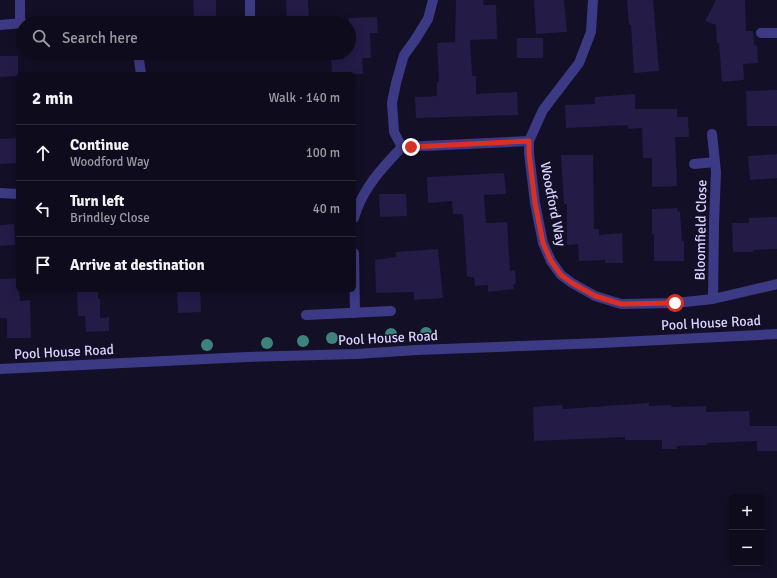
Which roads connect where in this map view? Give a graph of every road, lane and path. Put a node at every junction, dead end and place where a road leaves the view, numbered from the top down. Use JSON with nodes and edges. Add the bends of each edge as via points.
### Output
{"nodes":[{"id":1,"x":20,"y":0,"type":"edge"},
{"id":2,"x":250,"y":0,"type":"edge"},
{"id":3,"x":433,"y":0,"type":"edge"},
{"id":4,"x":593,"y":0,"type":"edge"},
{"id":5,"x":21,"y":16,"type":"edge"},
{"id":6,"x":250,"y":16,"type":"edge"},
{"id":7,"x":16,"y":23,"type":"edge"},
{"id":8,"x":0,"y":25,"type":"edge"},
{"id":9,"x":762,"y":33,"type":"dead end"},
{"id":10,"x":777,"y":33,"type":"edge"},
{"id":11,"x":139,"y":60,"type":"edge"},
{"id":12,"x":141,"y":72,"type":"edge"},
{"id":13,"x":712,"y":134,"type":"dead end"},
{"id":14,"x":529,"y":141,"type":"junction"},
{"id":15,"x":402,"y":147,"type":"junction"},
{"id":16,"x":715,"y":162,"type":"junction"},
{"id":17,"x":694,"y":164,"type":"dead end"},
{"id":18,"x":0,"y":192,"type":"edge"},
{"id":19,"x":16,"y":194,"type":"edge"},
{"id":20,"x":356,"y":211,"type":"edge"},
{"id":21,"x":777,"y":284,"type":"edge"},
{"id":22,"x":355,"y":292,"type":"edge"},
{"id":23,"x":714,"y":299,"type":"junction"},
{"id":24,"x":391,"y":311,"type":"dead end"},
{"id":25,"x":355,"y":313,"type":"junction"},
{"id":26,"x":306,"y":315,"type":"dead end"},
{"id":27,"x":777,"y":334,"type":"edge"},
{"id":28,"x":0,"y":370,"type":"edge"}],
"edges":[{"from":1,"to":5,"type":"street"},
{"from":2,"to":6,"type":"street"},
{"from":3,"to":15,"type":"street","via":[[428,19],[404,55],[396,82],[392,103],[394,132]]},
{"from":4,"to":14,"type":"street","name":"Woodford Way","via":[[591,32],[579,63],[542,110]]},
{"from":7,"to":8,"type":"street"},
{"from":9,"to":10,"type":"street"},
{"from":11,"to":12,"type":"street"},
{"from":13,"to":16,"type":"street","name":"Bloomfield Close"},
{"from":14,"to":15,"type":"street"},
{"from":14,"to":23,"type":"street","name":"Woodford Way","via":[[535,203],[543,243],[561,275],[595,296],[621,304]]},
{"from":15,"to":20,"type":"street","via":[[370,182]]},
{"from":16,"to":17,"type":"street","name":"Bloomfield Close"},
{"from":16,"to":23,"type":"street","name":"Bloomfield Close"},
{"from":18,"to":19,"type":"street"},
{"from":21,"to":23,"type":"street","name":"Woodford Way"},
{"from":22,"to":25,"type":"street"},
{"from":24,"to":25,"type":"street"},
{"from":25,"to":26,"type":"street"},
{"from":27,"to":28,"type":"street","name":"Pool House Road"}]}
